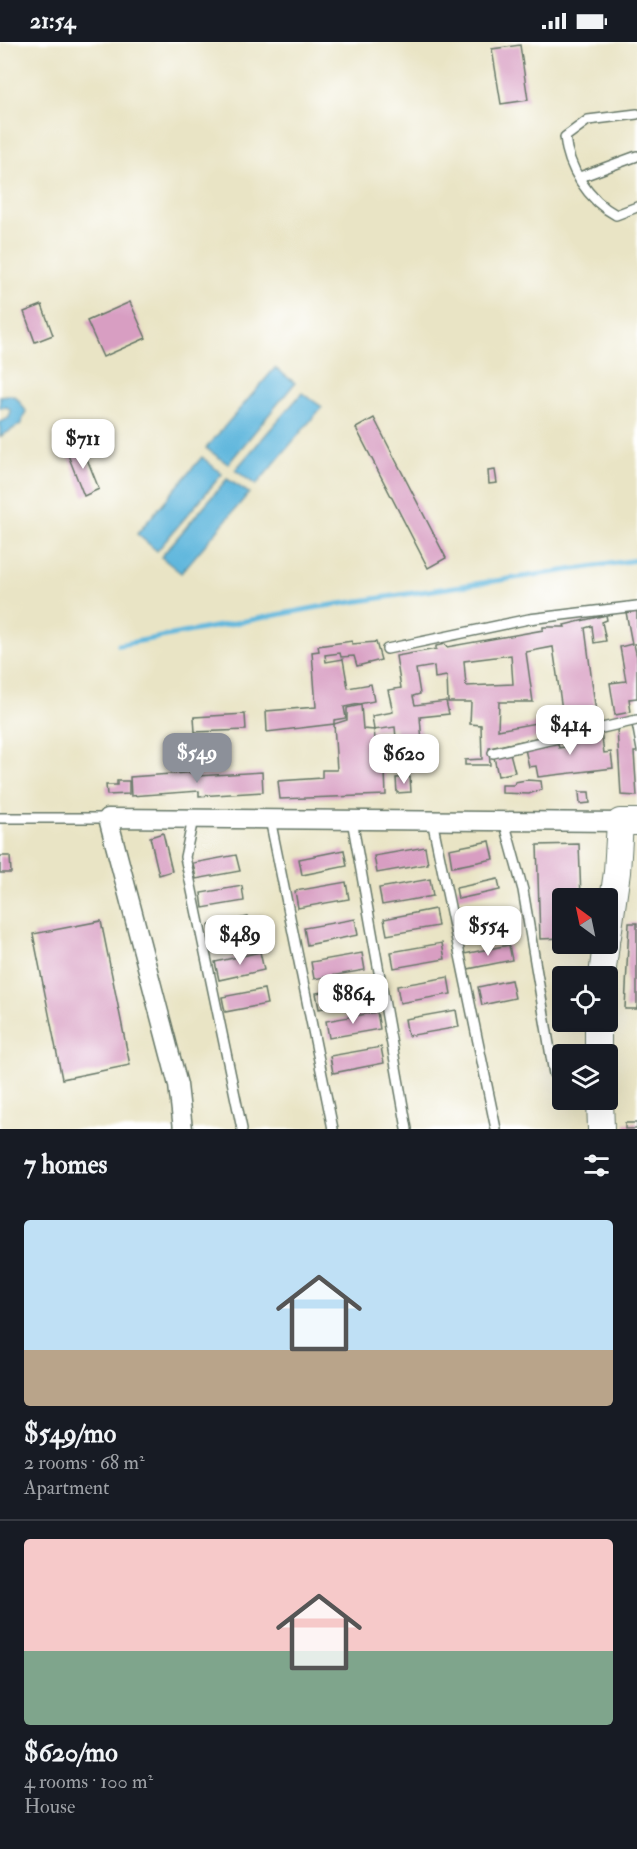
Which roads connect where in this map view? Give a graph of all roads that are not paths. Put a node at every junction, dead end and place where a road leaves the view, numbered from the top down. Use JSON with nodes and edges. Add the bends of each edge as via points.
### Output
{"nodes":[{"id":1,"x":637,"y":114,"type":"edge"},
{"id":2,"x":637,"y":156,"type":"edge"},
{"id":3,"x":580,"y":177,"type":"junction"},
{"id":4,"x":637,"y":207,"type":"edge"},
{"id":5,"x":637,"y":606,"type":"edge"},
{"id":6,"x":387,"y":649,"type":"dead end"},
{"id":7,"x":637,"y":720,"type":"edge"},
{"id":8,"x":493,"y":753,"type":"dead end"},
{"id":9,"x":0,"y":818,"type":"edge"},
{"id":10,"x":108,"y":818,"type":"junction"},
{"id":11,"x":193,"y":819,"type":"junction"},
{"id":12,"x":270,"y":819,"type":"junction"},
{"id":13,"x":352,"y":820,"type":"junction"},
{"id":14,"x":432,"y":820,"type":"junction"},
{"id":15,"x":504,"y":821,"type":"junction"},
{"id":16,"x":628,"y":822,"type":"edge"},
{"id":17,"x":615,"y":888,"type":"edge"},
{"id":18,"x":552,"y":1062,"type":"edge"},
{"id":19,"x":600,"y":1110,"type":"edge"},
{"id":20,"x":183,"y":1129,"type":"edge"},
{"id":21,"x":242,"y":1129,"type":"edge"},
{"id":22,"x":333,"y":1129,"type":"edge"},
{"id":23,"x":407,"y":1129,"type":"edge"},
{"id":24,"x":496,"y":1129,"type":"edge"},
{"id":25,"x":601,"y":1129,"type":"edge"}],
"edges":[{"from":1,"to":3,"type":"lane","via":[[588,120],[565,137]]},
{"from":2,"to":3,"type":"lane"},
{"from":3,"to":4,"type":"lane","via":[[600,207],[616,215]]},
{"from":5,"to":6,"type":"lane","via":[[529,619]]},
{"from":7,"to":8,"type":"lane"},
{"from":9,"to":10,"type":"lane"},
{"from":10,"to":11,"type":"street"},
{"from":10,"to":20,"type":"street","via":[[178,1085]]},
{"from":11,"to":12,"type":"street"},
{"from":11,"to":21,"type":"lane","via":[[185,857]]},
{"from":12,"to":13,"type":"street"},
{"from":12,"to":22,"type":"lane"},
{"from":13,"to":14,"type":"street"},
{"from":13,"to":23,"type":"lane"},
{"from":14,"to":15,"type":"street"},
{"from":14,"to":24,"type":"lane"},
{"from":15,"to":16,"type":"street"},
{"from":15,"to":18,"type":"lane","via":[[523,890]]},
{"from":16,"to":17,"type":"street"},
{"from":19,"to":25,"type":"street"}]}
